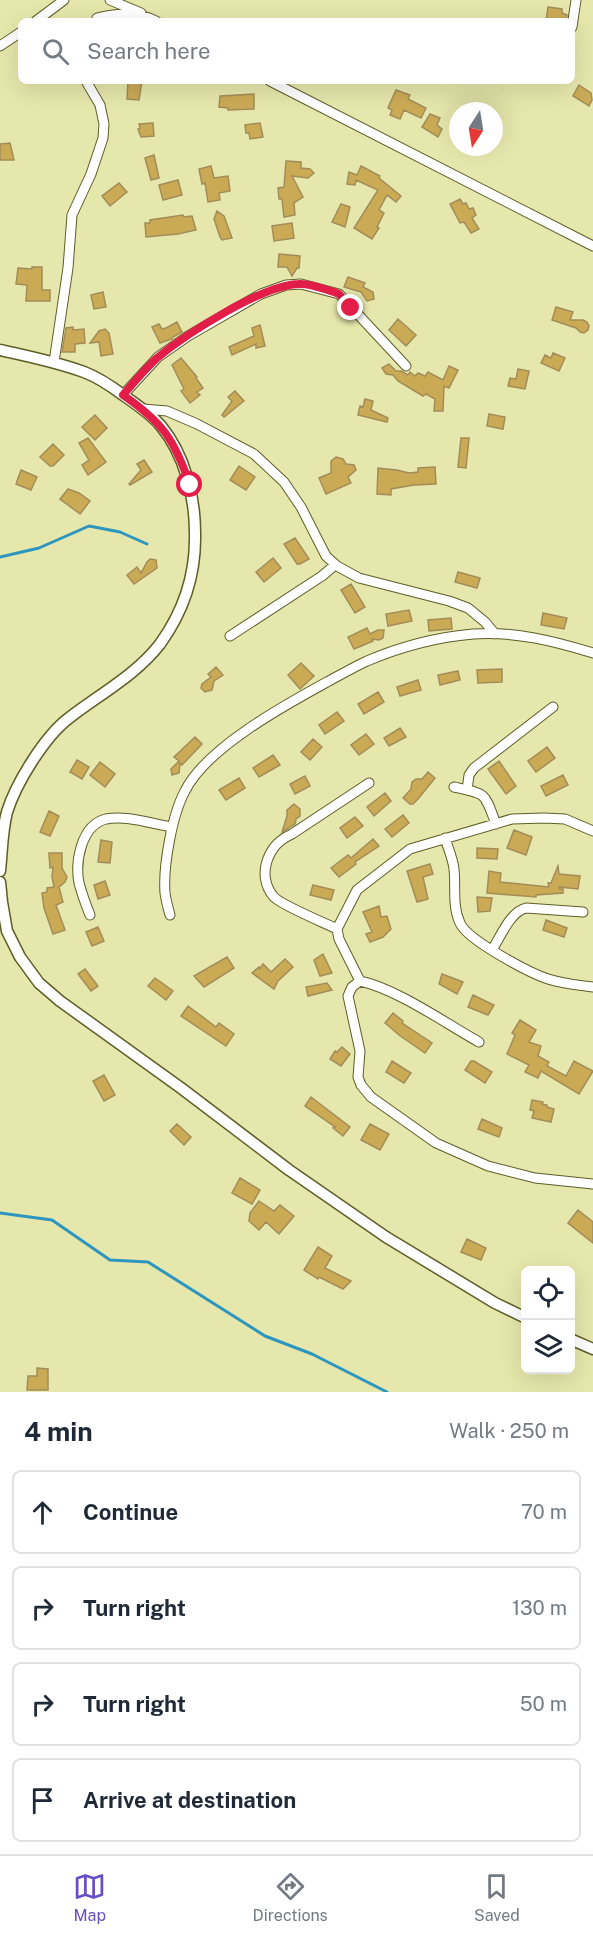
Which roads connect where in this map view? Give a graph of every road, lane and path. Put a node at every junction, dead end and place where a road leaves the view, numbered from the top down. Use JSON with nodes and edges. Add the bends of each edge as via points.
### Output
{"nodes":[{"id":1,"x":64,"y":0,"type":"edge"},
{"id":2,"x":110,"y":0,"type":"edge"},
{"id":3,"x":576,"y":0,"type":"edge"},
{"id":4,"x":43,"y":18,"type":"edge"},
{"id":5,"x":97,"y":18,"type":"dead end"},
{"id":6,"x":149,"y":18,"type":"edge"},
{"id":7,"x":151,"y":18,"type":"edge"},
{"id":8,"x":573,"y":18,"type":"edge"},
{"id":9,"x":18,"y":34,"type":"edge"},
{"id":10,"x":0,"y":46,"type":"edge"},
{"id":11,"x":88,"y":84,"type":"edge"},
{"id":12,"x":276,"y":84,"type":"edge"},
{"id":13,"x":593,"y":246,"type":"edge"},
{"id":14,"x":0,"y":350,"type":"edge"},
{"id":15,"x":54,"y":363,"type":"junction"},
{"id":16,"x":406,"y":366,"type":"dead end"},
{"id":17,"x":123,"y":395,"type":"junction"},
{"id":18,"x":143,"y":409,"type":"junction"},
{"id":19,"x":335,"y":565,"type":"junction"},
{"id":20,"x":495,"y":634,"type":"junction"},
{"id":21,"x":230,"y":636,"type":"dead end"},
{"id":22,"x":593,"y":653,"type":"edge"},
{"id":23,"x":553,"y":707,"type":"dead end"},
{"id":24,"x":369,"y":783,"type":"dead end"},
{"id":25,"x":454,"y":788,"type":"dead end"},
{"id":26,"x":466,"y":790,"type":"junction"},
{"id":27,"x":496,"y":824,"type":"junction"},
{"id":28,"x":172,"y":827,"type":"junction"},
{"id":29,"x":593,"y":831,"type":"edge"},
{"id":30,"x":445,"y":838,"type":"junction"},
{"id":31,"x":1,"y":844,"type":"edge"},
{"id":32,"x":0,"y":871,"type":"edge"},
{"id":33,"x":0,"y":882,"type":"edge"},
{"id":34,"x":583,"y":912,"type":"dead end"},
{"id":35,"x":90,"y":915,"type":"dead end"},
{"id":36,"x":170,"y":915,"type":"dead end"},
{"id":37,"x":337,"y":929,"type":"junction"},
{"id":38,"x":492,"y":950,"type":"junction"},
{"id":39,"x":360,"y":981,"type":"junction"},
{"id":40,"x":593,"y":987,"type":"edge"},
{"id":41,"x":479,"y":1042,"type":"dead end"},
{"id":42,"x":593,"y":1184,"type":"edge"},
{"id":43,"x":521,"y":1316,"type":"edge"},
{"id":44,"x":575,"y":1341,"type":"edge"},
{"id":45,"x":593,"y":1349,"type":"edge"}],
"edges":[{"from":1,"to":4,"type":"street"},
{"from":2,"to":7,"type":"street"},
{"from":3,"to":8,"type":"street"},
{"from":5,"to":6,"type":"street","via":[[131,14]]},
{"from":9,"to":10,"type":"street"},
{"from":11,"to":15,"type":"street","via":[[100,105],[104,138],[72,216]]},
{"from":12,"to":13,"type":"street"},
{"from":14,"to":15,"type":"street"},
{"from":15,"to":17,"type":"street","via":[[85,373]]},
{"from":16,"to":17,"type":"street","via":[[339,294],[301,284],[286,285],[261,294],[188,336],[158,357]]},
{"from":17,"to":18,"type":"street"},
{"from":18,"to":19,"type":"street","via":[[167,411],[254,454],[284,482]]},
{"from":18,"to":31,"type":"street","via":[[162,427],[179,455],[190,485],[195,519],[190,584],[160,644],[139,667],[66,720],[37,752],[7,812]]},
{"from":19,"to":20,"type":"street","via":[[359,578],[468,608]]},
{"from":19,"to":21,"type":"street"},
{"from":20,"to":22,"type":"street","via":[[547,640]]},
{"from":20,"to":28,"type":"street","via":[[425,642],[367,661],[302,696],[245,731],[201,767],[184,791]]},
{"from":23,"to":26,"type":"street","via":[[474,768]]},
{"from":24,"to":37,"type":"street","via":[[281,840],[266,864],[268,889],[275,899]]},
{"from":25,"to":26,"type":"street"},
{"from":26,"to":27,"type":"street","via":[[480,793],[487,800]]},
{"from":27,"to":29,"type":"street","via":[[512,819],[565,819]]},
{"from":27,"to":30,"type":"street"},
{"from":28,"to":35,"type":"street","via":[[120,818],[104,820],[92,828],[83,840],[79,864],[79,882]]},
{"from":28,"to":36,"type":"street","via":[[165,892]]},
{"from":30,"to":37,"type":"street","via":[[410,849],[357,890]]},
{"from":30,"to":38,"type":"street","via":[[454,867],[456,912],[461,926]]},
{"from":31,"to":32,"type":"street"},
{"from":33,"to":43,"type":"street","via":[[7,930],[20,957],[39,983],[60,1001],[386,1237]]},
{"from":34,"to":38,"type":"street","via":[[520,909]]},
{"from":37,"to":39,"type":"street"},
{"from":38,"to":40,"type":"street","via":[[546,978]]},
{"from":39,"to":41,"type":"street","via":[[375,984]]},
{"from":39,"to":42,"type":"street","via":[[348,996],[360,1051],[358,1077],[371,1097],[436,1143],[488,1166],[535,1179]]},
{"from":44,"to":45,"type":"street"}]}
